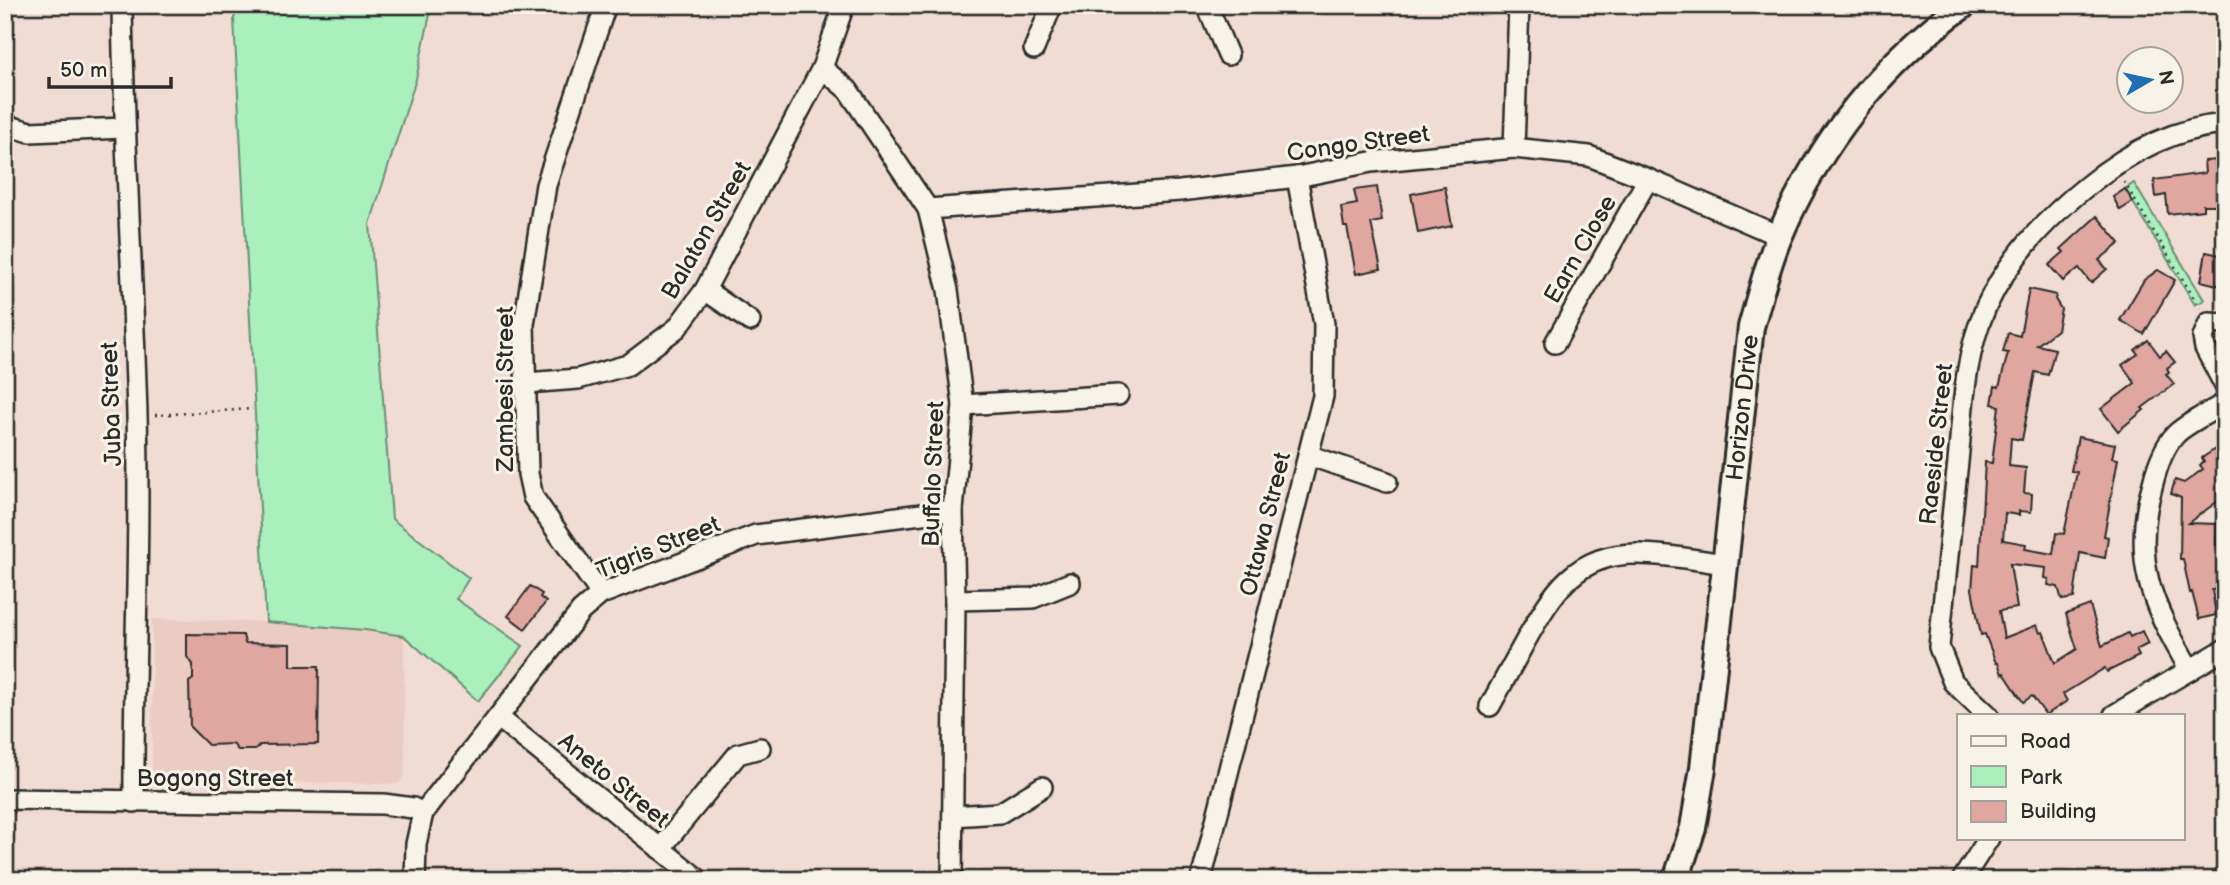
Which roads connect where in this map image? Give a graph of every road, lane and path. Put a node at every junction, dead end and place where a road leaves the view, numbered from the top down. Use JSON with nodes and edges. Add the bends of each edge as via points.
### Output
{"nodes":[{"id":1,"x":122,"y":5,"type":"edge"},
{"id":2,"x":606,"y":5,"type":"edge"},
{"id":3,"x":844,"y":5,"type":"edge"},
{"id":4,"x":1052,"y":5,"type":"edge"},
{"id":5,"x":1207,"y":5,"type":"edge"},
{"id":6,"x":1519,"y":5,"type":"edge"},
{"id":7,"x":1964,"y":5,"type":"edge"},
{"id":8,"x":1034,"y":49,"type":"dead end"},
{"id":9,"x":1228,"y":55,"type":"dead end"},
{"id":10,"x":822,"y":68,"type":"junction"},
{"id":11,"x":2225,"y":124,"type":"edge"},
{"id":12,"x":5,"y":125,"type":"edge"},
{"id":13,"x":124,"y":128,"type":"junction"},
{"id":14,"x":1514,"y":148,"type":"junction"},
{"id":15,"x":2113,"y":164,"type":"junction"},
{"id":16,"x":1297,"y":177,"type":"junction"},
{"id":17,"x":1648,"y":179,"type":"junction"},
{"id":18,"x":928,"y":209,"type":"junction"},
{"id":19,"x":1779,"y":236,"type":"junction"},
{"id":20,"x":705,"y":290,"type":"junction"},
{"id":21,"x":750,"y":321,"type":"dead end"},
{"id":22,"x":2217,"y":324,"type":"edge"},
{"id":23,"x":1555,"y":343,"type":"dead end"},
{"id":24,"x":526,"y":383,"type":"junction"},
{"id":25,"x":2225,"y":386,"type":"edge"},
{"id":26,"x":1118,"y":394,"type":"dead end"},
{"id":27,"x":2225,"y":403,"type":"edge"},
{"id":28,"x":962,"y":405,"type":"junction"},
{"id":29,"x":253,"y":409,"type":"dead end"},
{"id":30,"x":150,"y":415,"type":"dead end"},
{"id":31,"x":1308,"y":455,"type":"junction"},
{"id":32,"x":1387,"y":482,"type":"dead end"},
{"id":33,"x":953,"y":510,"type":"junction"},
{"id":34,"x":1724,"y":564,"type":"junction"},
{"id":35,"x":1070,"y":583,"type":"dead end"},
{"id":36,"x":601,"y":594,"type":"junction"},
{"id":37,"x":955,"y":600,"type":"junction"},
{"id":38,"x":2225,"y":649,"type":"edge"},
{"id":39,"x":2190,"y":670,"type":"junction"},
{"id":40,"x":1490,"y":706,"type":"dead end"},
{"id":41,"x":1987,"y":714,"type":"edge"},
{"id":42,"x":2116,"y":714,"type":"edge"},
{"id":43,"x":499,"y":718,"type":"junction"},
{"id":44,"x":760,"y":748,"type":"dead end"},
{"id":45,"x":1042,"y":787,"type":"dead end"},
{"id":46,"x":5,"y":799,"type":"edge"},
{"id":47,"x":134,"y":802,"type":"junction"},
{"id":48,"x":423,"y":813,"type":"junction"},
{"id":49,"x":953,"y":816,"type":"junction"},
{"id":50,"x":1988,"y":840,"type":"edge"},
{"id":51,"x":660,"y":849,"type":"junction"},
{"id":52,"x":1963,"y":879,"type":"edge"},
{"id":53,"x":415,"y":880,"type":"edge"},
{"id":54,"x":699,"y":880,"type":"edge"},
{"id":55,"x":952,"y":880,"type":"edge"},
{"id":56,"x":1200,"y":880,"type":"edge"},
{"id":57,"x":1676,"y":880,"type":"edge"}],
"edges":[{"from":1,"to":13,"type":"street","name":"Juba Street"},
{"from":2,"to":24,"type":"street","name":"Zambesi Street","via":[[546,185],[524,324]]},
{"from":3,"to":10,"type":"street","name":"Balaton Street"},
{"from":4,"to":8,"type":"street"},
{"from":5,"to":9,"type":"street"},
{"from":6,"to":14,"type":"street"},
{"from":7,"to":19,"type":"street","name":"Horizon Drive","via":[[1898,60],[1856,107],[1811,171]]},
{"from":10,"to":18,"type":"street","name":"Buffalo Street","via":[[848,90]]},
{"from":10,"to":20,"type":"street","name":"Balaton Street"},
{"from":11,"to":15,"type":"street","name":"Raeside Street","via":[[2194,129]]},
{"from":12,"to":13,"type":"street","via":[[30,132]]},
{"from":13,"to":47,"type":"street","name":"Juba Street","via":[[137,415]]},
{"from":14,"to":16,"type":"street","name":"Congo Street","via":[[1371,162]]},
{"from":14,"to":17,"type":"street","name":"Congo Street","via":[[1589,156]]},
{"from":15,"to":22,"type":"path"},
{"from":15,"to":41,"type":"street","name":"Raeside Street","via":[[2065,204],[2018,254],[1986,307],[1967,364],[1939,647],[1953,682]]},
{"from":16,"to":18,"type":"street","name":"Congo Street","via":[[1180,191]]},
{"from":16,"to":31,"type":"street","name":"Ottawa Street","via":[[1324,324],[1323,396]]},
{"from":17,"to":19,"type":"street","name":"Congo Street"},
{"from":17,"to":23,"type":"street","name":"Earn Close"},
{"from":18,"to":28,"type":"street","name":"Buffalo Street","via":[[948,290]]},
{"from":19,"to":34,"type":"street","name":"Horizon Drive","via":[[1751,327]]},
{"from":20,"to":21,"type":"street"},
{"from":20,"to":24,"type":"street","name":"Balaton Street","via":[[677,328],[628,365],[578,379]]},
{"from":22,"to":25,"type":"street","via":[[2203,337]]},
{"from":24,"to":36,"type":"street","name":"Zambesi Street","via":[[528,474],[533,497]]},
{"from":26,"to":28,"type":"street"},
{"from":27,"to":39,"type":"street","via":[[2175,434],[2157,466],[2146,509],[2144,569],[2161,621]]},
{"from":28,"to":33,"type":"street","name":"Buffalo Street"},
{"from":29,"to":30,"type":"path"},
{"from":31,"to":32,"type":"street"},
{"from":31,"to":56,"type":"street","name":"Ottawa Street"},
{"from":33,"to":36,"type":"street","name":"Tigris Street","via":[[755,535]]},
{"from":33,"to":37,"type":"street","name":"Buffalo Street"},
{"from":34,"to":40,"type":"street","via":[[1638,554],[1590,563],[1566,579],[1549,600]]},
{"from":34,"to":57,"type":"street","name":"Horizon Drive","via":[[1703,768],[1693,828]]},
{"from":35,"to":37,"type":"street","via":[[1033,597]]},
{"from":36,"to":43,"type":"street","name":"Tigris Street","via":[[581,611]]},
{"from":37,"to":49,"type":"street","name":"Buffalo Street"},
{"from":38,"to":39,"type":"street"},
{"from":39,"to":42,"type":"street"},
{"from":43,"to":48,"type":"street","name":"Tigris Street"},
{"from":43,"to":51,"type":"street","name":"Aneto Street"},
{"from":44,"to":51,"type":"street","via":[[738,754]]},
{"from":45,"to":49,"type":"street","via":[[1000,813]]},
{"from":46,"to":47,"type":"street","name":"Bogong Street"},
{"from":47,"to":48,"type":"street","name":"Bogong Street","via":[[383,804]]},
{"from":48,"to":53,"type":"street","name":"Tigris Street","via":[[415,844]]},
{"from":49,"to":55,"type":"street","name":"Buffalo Street"},
{"from":50,"to":52,"type":"street"},
{"from":51,"to":54,"type":"street","name":"Aneto Street"}]}
